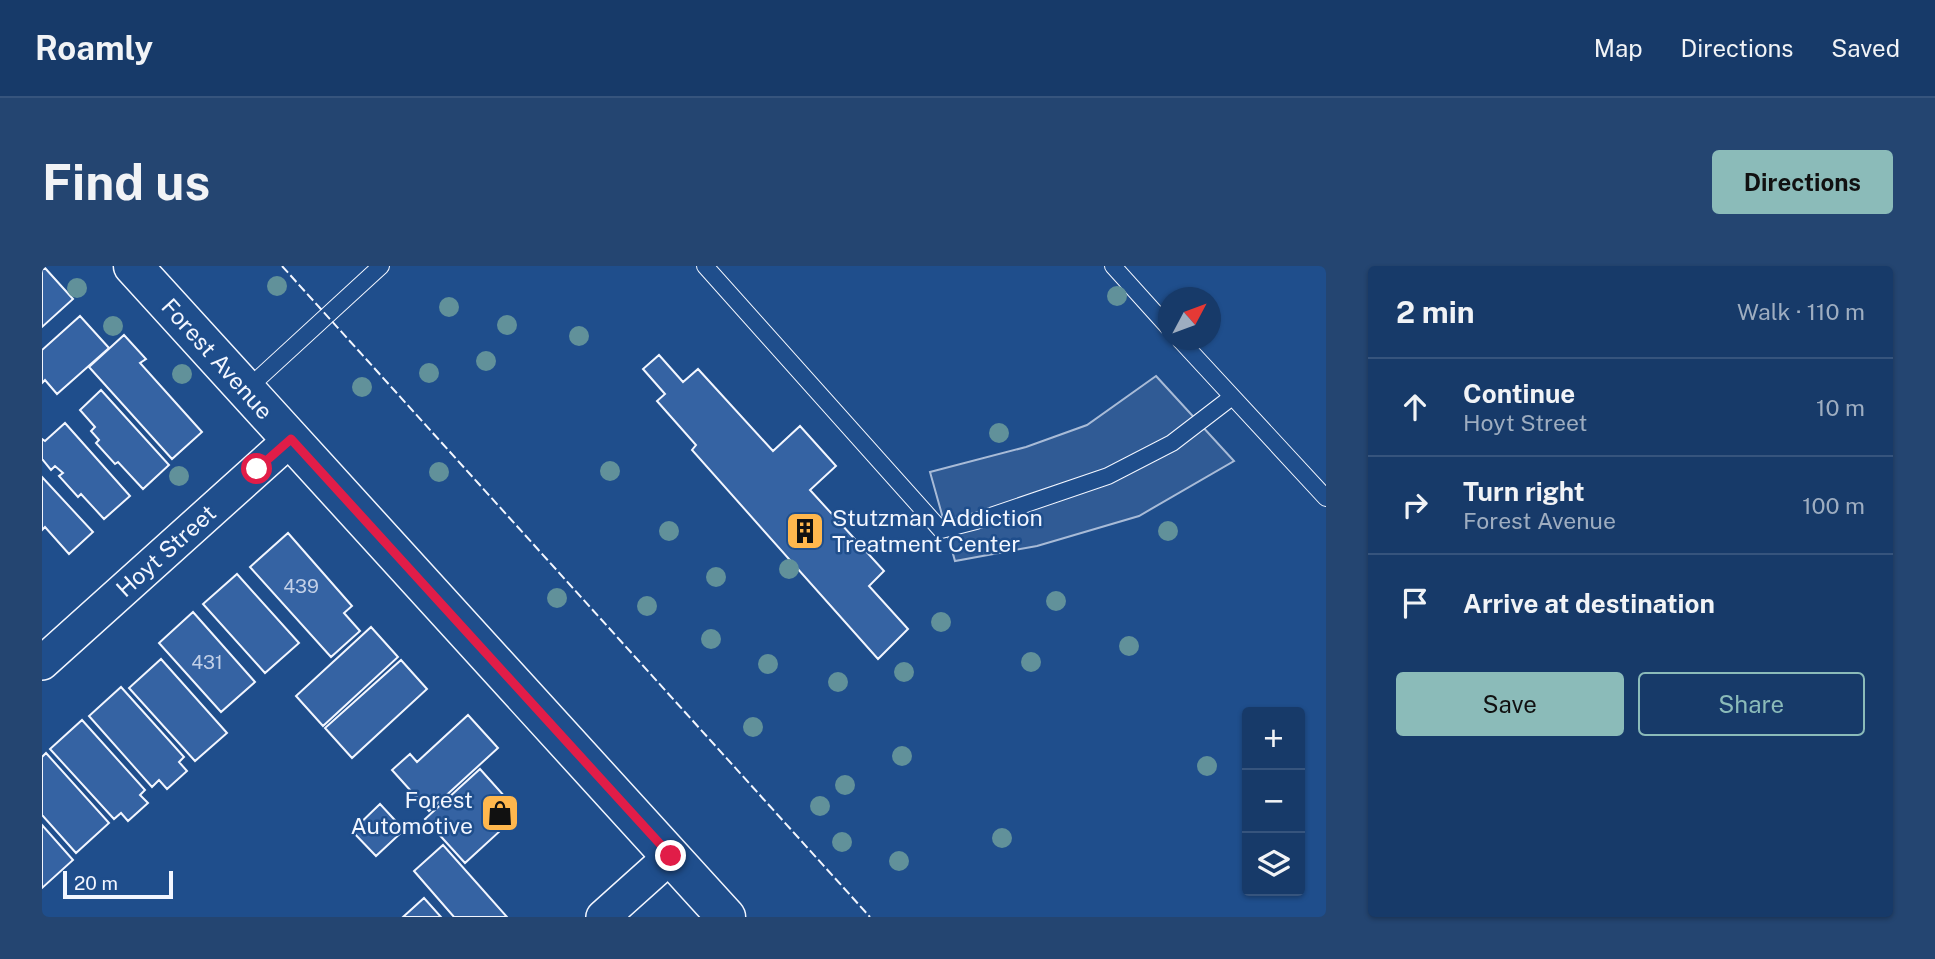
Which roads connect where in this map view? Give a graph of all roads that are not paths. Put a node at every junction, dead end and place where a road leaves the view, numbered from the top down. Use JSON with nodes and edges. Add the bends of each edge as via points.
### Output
{"nodes":[{"id":1,"x":132,"y":266,"type":"edge"},
{"id":2,"x":381,"y":266,"type":"edge"},
{"id":3,"x":705,"y":266,"type":"edge"},
{"id":4,"x":1113,"y":266,"type":"edge"},
{"id":5,"x":1158,"y":316,"type":"edge"},
{"id":6,"x":1189,"y":350,"type":"edge"},
{"id":7,"x":246,"y":390,"type":"junction"},
{"id":8,"x":1232,"y":397,"type":"junction"},
{"id":9,"x":291,"y":439,"type":"junction"},
{"id":10,"x":1326,"y":498,"type":"edge"},
{"id":11,"x":42,"y":663,"type":"edge"},
{"id":12,"x":671,"y":856,"type":"junction"},
{"id":13,"x":603,"y":917,"type":"edge"},
{"id":14,"x":726,"y":917,"type":"edge"}],
"edges":[{"from":1,"to":7,"type":"street","name":"Forest Avenue"},
{"from":2,"to":7,"type":"lane"},
{"from":3,"to":8,"type":"lane","via":[[941,530],[1108,475],[1172,443]]},
{"from":4,"to":5,"type":"lane"},
{"from":6,"to":8,"type":"lane"},
{"from":7,"to":9,"type":"street","name":"Forest Avenue"},
{"from":8,"to":10,"type":"lane"},
{"from":9,"to":11,"type":"street","name":"Hoyt Street"},
{"from":9,"to":12,"type":"street","name":"Forest Avenue"},
{"from":12,"to":13,"type":"street"},
{"from":12,"to":14,"type":"street","name":"Forest Avenue"}]}
